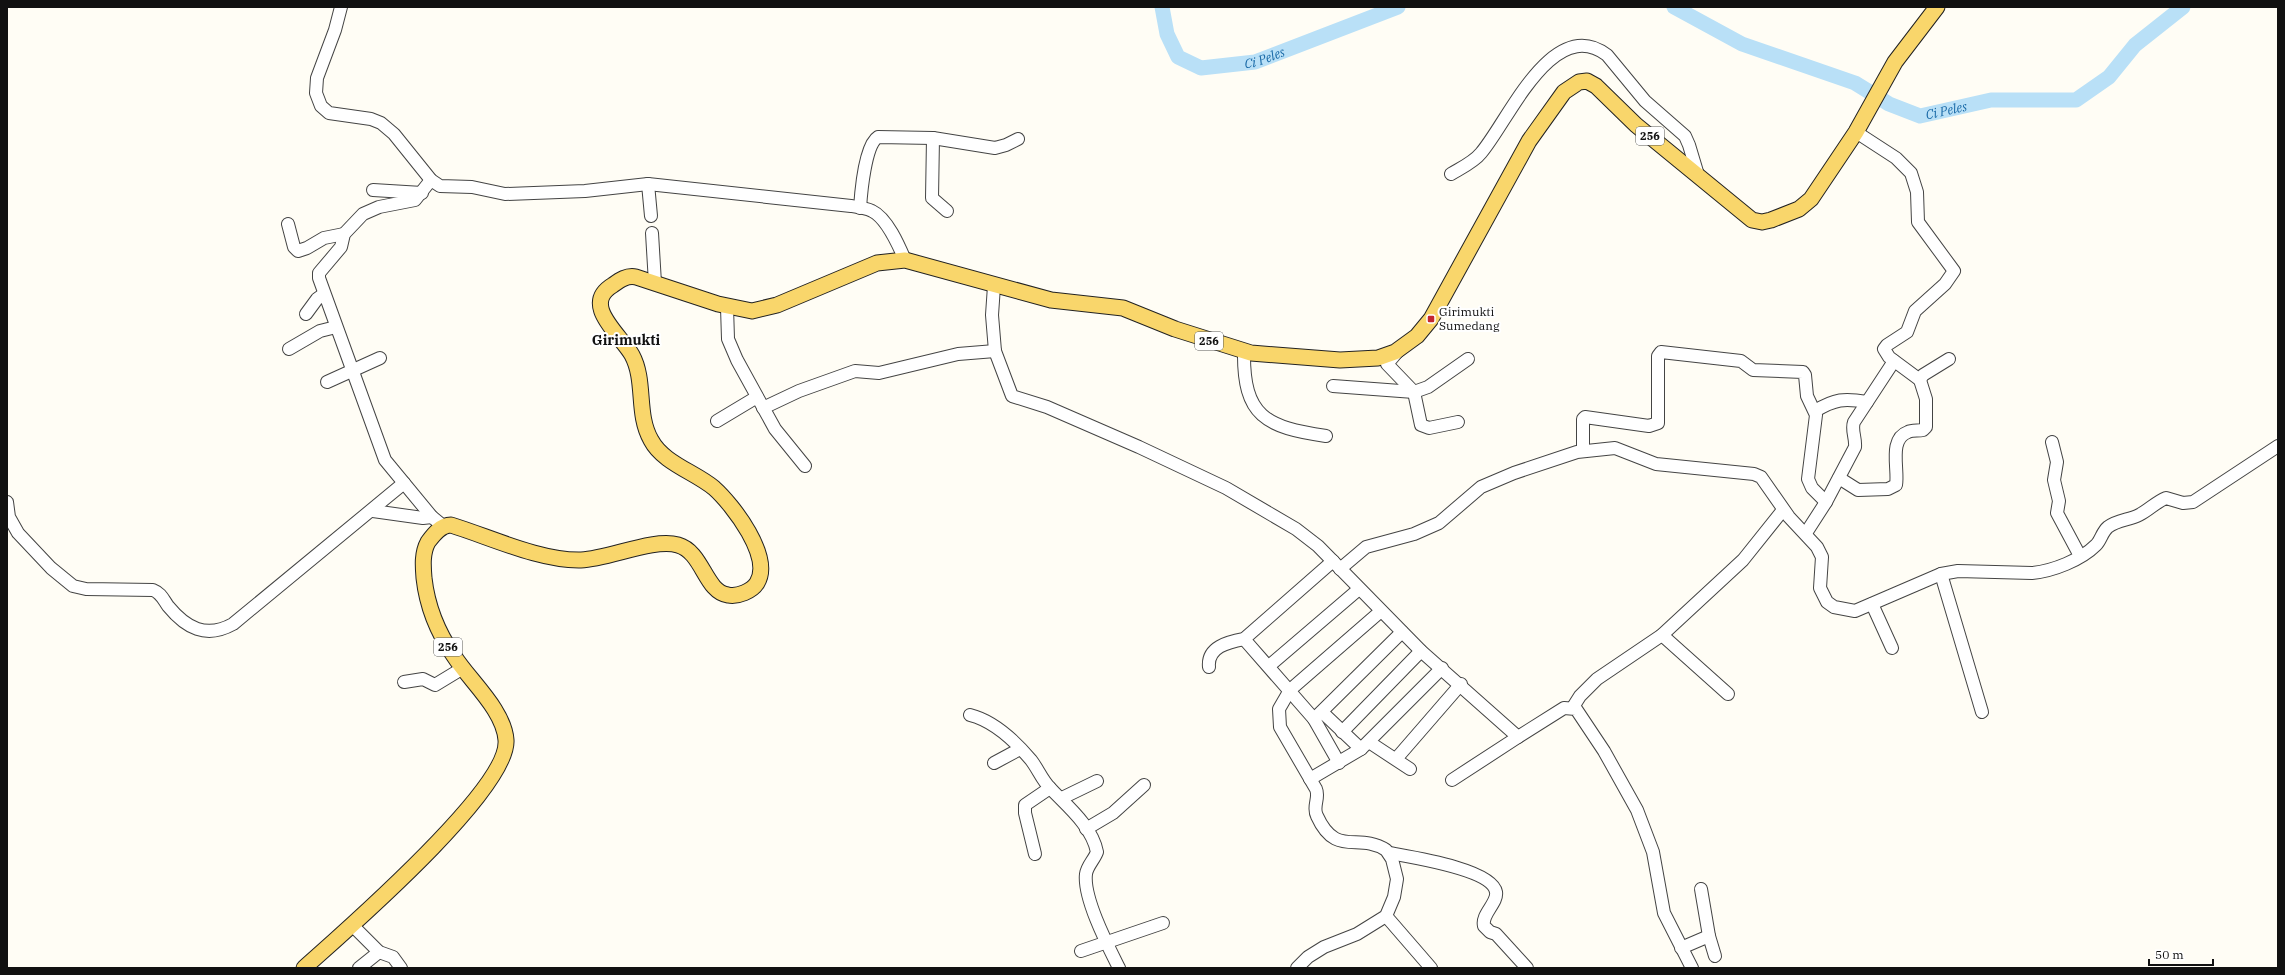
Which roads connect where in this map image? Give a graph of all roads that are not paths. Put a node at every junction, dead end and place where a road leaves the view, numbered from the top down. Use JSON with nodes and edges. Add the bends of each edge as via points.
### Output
{"nodes":[{"id":1,"x":341,"y":7,"type":"edge"},
{"id":2,"x":1932,"y":9,"type":"edge"},
{"id":3,"x":1856,"y":132,"type":"junction"},
{"id":4,"x":933,"y":138,"type":"junction"},
{"id":5,"x":1018,"y":139,"type":"dead end"},
{"id":6,"x":1451,"y":174,"type":"dead end"},
{"id":7,"x":1698,"y":175,"type":"junction"},
{"id":8,"x":431,"y":180,"type":"junction"},
{"id":9,"x":648,"y":184,"type":"junction"},
{"id":10,"x":374,"y":190,"type":"dead end"},
{"id":11,"x":422,"y":193,"type":"junction"},
{"id":12,"x":860,"y":208,"type":"junction"},
{"id":13,"x":947,"y":211,"type":"dead end"},
{"id":14,"x":651,"y":216,"type":"dead end"},
{"id":15,"x":288,"y":224,"type":"dead end"},
{"id":16,"x":344,"y":234,"type":"junction"},
{"id":17,"x":652,"y":234,"type":"dead end"},
{"id":18,"x":906,"y":260,"type":"junction"},
{"id":19,"x":655,"y":283,"type":"junction"},
{"id":20,"x":994,"y":286,"type":"junction"},
{"id":21,"x":324,"y":294,"type":"junction"},
{"id":22,"x":726,"y":307,"type":"junction"},
{"id":23,"x":306,"y":314,"type":"dead end"},
{"id":24,"x":336,"y":327,"type":"junction"},
{"id":25,"x":289,"y":349,"type":"dead end"},
{"id":26,"x":1400,"y":349,"type":"junction"},
{"id":27,"x":995,"y":351,"type":"junction"},
{"id":28,"x":1244,"y":351,"type":"junction"},
{"id":29,"x":380,"y":358,"type":"dead end"},
{"id":30,"x":1468,"y":359,"type":"dead end"},
{"id":31,"x":1949,"y":359,"type":"dead end"},
{"id":32,"x":1894,"y":361,"type":"junction"},
{"id":33,"x":351,"y":371,"type":"junction"},
{"id":34,"x":1920,"y":380,"type":"junction"},
{"id":35,"x":327,"y":382,"type":"dead end"},
{"id":36,"x":1333,"y":386,"type":"dead end"},
{"id":37,"x":1414,"y":392,"type":"junction"},
{"id":38,"x":760,"y":402,"type":"junction"},
{"id":39,"x":1867,"y":402,"type":"junction"},
{"id":40,"x":1815,"y":412,"type":"junction"},
{"id":41,"x":717,"y":421,"type":"dead end"},
{"id":42,"x":1458,"y":422,"type":"dead end"},
{"id":43,"x":1326,"y":436,"type":"dead end"},
{"id":44,"x":2052,"y":442,"type":"dead end"},
{"id":45,"x":2278,"y":446,"type":"edge"},
{"id":46,"x":1583,"y":450,"type":"junction"},
{"id":47,"x":805,"y":466,"type":"dead end"},
{"id":48,"x":1839,"y":478,"type":"junction"},
{"id":49,"x":404,"y":483,"type":"junction"},
{"id":50,"x":7,"y":502,"type":"edge"},
{"id":51,"x":1826,"y":502,"type":"junction"},
{"id":52,"x":373,"y":510,"type":"junction"},
{"id":53,"x":1783,"y":510,"type":"junction"},
{"id":54,"x":438,"y":522,"type":"junction"},
{"id":55,"x":1806,"y":533,"type":"junction"},
{"id":56,"x":2080,"y":556,"type":"junction"},
{"id":57,"x":1337,"y":565,"type":"junction"},
{"id":58,"x":1940,"y":574,"type":"junction"},
{"id":59,"x":1359,"y":589,"type":"junction"},
{"id":60,"x":1872,"y":604,"type":"junction"},
{"id":61,"x":1381,"y":611,"type":"junction"},
{"id":62,"x":1402,"y":632,"type":"junction"},
{"id":63,"x":1662,"y":635,"type":"junction"},
{"id":64,"x":1244,"y":639,"type":"junction"},
{"id":65,"x":1892,"y":648,"type":"dead end"},
{"id":66,"x":1421,"y":651,"type":"junction"},
{"id":67,"x":1269,"y":666,"type":"junction"},
{"id":68,"x":1209,"y":667,"type":"dead end"},
{"id":69,"x":463,"y":668,"type":"junction"},
{"id":70,"x":1442,"y":668,"type":"junction"},
{"id":71,"x":404,"y":682,"type":"dead end"},
{"id":72,"x":1461,"y":684,"type":"junction"},
{"id":73,"x":1290,"y":690,"type":"junction"},
{"id":74,"x":1728,"y":694,"type":"dead end"},
{"id":75,"x":1573,"y":707,"type":"junction"},
{"id":76,"x":1982,"y":712,"type":"dead end"},
{"id":77,"x":970,"y":715,"type":"dead end"},
{"id":78,"x":1318,"y":716,"type":"junction"},
{"id":79,"x":1342,"y":732,"type":"junction"},
{"id":80,"x":1518,"y":737,"type":"junction"},
{"id":81,"x":1365,"y":746,"type":"junction"},
{"id":82,"x":1020,"y":749,"type":"junction"},
{"id":83,"x":1396,"y":759,"type":"junction"},
{"id":84,"x":1338,"y":763,"type":"junction"},
{"id":85,"x":994,"y":764,"type":"dead end"},
{"id":86,"x":1410,"y":769,"type":"dead end"},
{"id":87,"x":1310,"y":780,"type":"junction"},
{"id":88,"x":1452,"y":780,"type":"dead end"},
{"id":89,"x":1097,"y":781,"type":"dead end"},
{"id":90,"x":1144,"y":786,"type":"dead end"},
{"id":91,"x":1050,"y":788,"type":"junction"},
{"id":92,"x":1062,"y":798,"type":"junction"},
{"id":93,"x":1086,"y":829,"type":"junction"},
{"id":94,"x":1035,"y":854,"type":"dead end"},
{"id":95,"x":1389,"y":854,"type":"junction"},
{"id":96,"x":1700,"y":889,"type":"dead end"},
{"id":97,"x":1386,"y":916,"type":"junction"},
{"id":98,"x":1163,"y":923,"type":"dead end"},
{"id":99,"x":352,"y":925,"type":"junction"},
{"id":100,"x":1709,"y":936,"type":"junction"},
{"id":101,"x":1106,"y":943,"type":"junction"},
{"id":102,"x":1681,"y":948,"type":"junction"},
{"id":103,"x":1081,"y":951,"type":"dead end"},
{"id":104,"x":379,"y":952,"type":"junction"},
{"id":105,"x":1715,"y":956,"type":"dead end"},
{"id":106,"x":304,"y":968,"type":"edge"},
{"id":107,"x":359,"y":968,"type":"edge"},
{"id":108,"x":401,"y":968,"type":"edge"},
{"id":109,"x":1119,"y":968,"type":"edge"},
{"id":110,"x":1297,"y":968,"type":"edge"},
{"id":111,"x":1431,"y":968,"type":"edge"},
{"id":112,"x":1527,"y":968,"type":"edge"},
{"id":113,"x":1692,"y":968,"type":"edge"}],
"edges":[{"from":1,"to":8,"type":"street","via":[[317,78],[316,93],[321,106],[329,113],[371,119],[381,123],[394,134]]},
{"from":2,"to":3,"type":"main road","number":"256","via":[[1882,84]]},
{"from":3,"to":7,"type":"main road","number":"256","via":[[1811,199],[1799,209],[1766,222],[1752,220]]},
{"from":3,"to":32,"type":"street","via":[[1896,158],[1911,174],[1917,192],[1918,222],[1954,271],[1945,284],[1915,311],[1907,332],[1884,349]]},
{"from":4,"to":5,"type":"street","via":[[995,148]]},
{"from":4,"to":12,"type":"street","via":[[875,138],[863,179]]},
{"from":4,"to":13,"type":"street","via":[[932,198]]},
{"from":6,"to":7,"type":"street","via":[[1481,153],[1547,62],[1561,52],[1584,46],[1601,50],[1607,55],[1644,101],[1685,136]]},
{"from":7,"to":26,"type":"main road","number":"256","via":[[1636,125],[1596,86],[1583,81],[1571,86],[1554,103],[1530,141],[1431,319],[1417,336]]},
{"from":8,"to":9,"type":"street","via":[[440,186],[505,194],[585,191]]},
{"from":8,"to":11,"type":"street"},
{"from":9,"to":12,"type":"street"},
{"from":9,"to":14,"type":"street"},
{"from":10,"to":11,"type":"street"},
{"from":11,"to":16,"type":"street","via":[[410,202],[370,211]]},
{"from":12,"to":18,"type":"street","via":[[871,210],[878,215],[895,238]]},
{"from":15,"to":16,"type":"street","via":[[294,247],[298,251],[324,238]]},
{"from":16,"to":21,"type":"street","via":[[341,247],[319,273]]},
{"from":17,"to":19,"type":"street"},
{"from":18,"to":20,"type":"main road","number":"256"},
{"from":18,"to":22,"type":"main road","number":"256","via":[[877,263],[768,308],[752,311]]},
{"from":19,"to":22,"type":"main road","number":"256"},
{"from":19,"to":54,"type":"main road","number":"256","via":[[633,276],[624,278],[604,293],[601,302],[602,314],[635,361],[645,423],[655,447],[712,487],[746,528],[760,560],[760,578],[753,588],[738,595],[723,594],[692,553],[679,545],[664,545],[575,560],[507,545]]},
{"from":20,"to":27,"type":"street","via":[[992,315]]},
{"from":20,"to":28,"type":"main road","number":"256","via":[[1056,301],[1123,308],[1175,329]]},
{"from":21,"to":23,"type":"street"},
{"from":21,"to":24,"type":"street"},
{"from":22,"to":38,"type":"street","via":[[728,338]]},
{"from":24,"to":25,"type":"street","via":[[320,331]]},
{"from":24,"to":33,"type":"street"},
{"from":26,"to":28,"type":"main road","number":"256","via":[[1378,358],[1354,360],[1264,355]]},
{"from":26,"to":37,"type":"street","via":[[1387,364]]},
{"from":27,"to":38,"type":"street","via":[[952,355],[879,374],[855,371]]},
{"from":27,"to":57,"type":"street","via":[[1008,391],[1014,398],[1048,407],[1226,488],[1296,529]]},
{"from":28,"to":43,"type":"street","via":[[1245,386],[1252,404],[1259,413],[1281,426]]},
{"from":29,"to":33,"type":"street"},
{"from":30,"to":37,"type":"street","via":[[1428,388]]},
{"from":31,"to":34,"type":"street","via":[[1923,375]]},
{"from":32,"to":34,"type":"street"},
{"from":32,"to":39,"type":"street"},
{"from":33,"to":35,"type":"street"},
{"from":33,"to":49,"type":"street","via":[[384,460]]},
{"from":34,"to":48,"type":"street","via":[[1926,398],[1926,427],[1923,430],[1906,432],[1900,438],[1896,452],[1896,485],[1888,489],[1858,490]]},
{"from":36,"to":37,"type":"street"},
{"from":37,"to":42,"type":"street","via":[[1419,421],[1424,428]]},
{"from":38,"to":41,"type":"street"},
{"from":38,"to":47,"type":"street","via":[[774,429]]},
{"from":39,"to":40,"type":"street","via":[[1847,398]]},
{"from":39,"to":48,"type":"street","via":[[1852,427],[1856,441]]},
{"from":40,"to":46,"type":"street","via":[[1807,396],[1804,372],[1753,370],[1741,361],[1661,352],[1658,356],[1658,423],[1649,426],[1585,417]]},
{"from":40,"to":51,"type":"street","via":[[1808,478],[1812,488]]},
{"from":44,"to":56,"type":"street","via":[[2057,462],[2054,486],[2059,501],[2057,513]]},
{"from":45,"to":56,"type":"street","via":[[2194,502],[2183,503],[2166,498],[2140,514],[2113,524],[2098,543]]},
{"from":46,"to":53,"type":"street","via":[[1615,448],[1656,464],[1754,474],[1766,482]]},
{"from":46,"to":57,"type":"street","via":[[1481,487],[1440,522],[1414,534],[1366,547]]},
{"from":48,"to":51,"type":"street"},
{"from":49,"to":52,"type":"street"},
{"from":49,"to":54,"type":"street"},
{"from":50,"to":52,"type":"street","via":[[9,517],[18,533],[68,584],[86,589],[153,590],[161,595],[180,620],[209,632],[233,624]]},
{"from":51,"to":55,"type":"street"},
{"from":52,"to":54,"type":"street"},
{"from":53,"to":55,"type":"street"},
{"from":53,"to":63,"type":"street","via":[[1743,560]]},
{"from":54,"to":69,"type":"main road","number":"256","via":[[424,551],[425,585],[438,628]]},
{"from":55,"to":60,"type":"street","via":[[1822,557],[1820,588],[1827,602],[1834,607],[1850,610]]},
{"from":56,"to":58,"type":"street","via":[[2037,573],[1958,571]]},
{"from":57,"to":59,"type":"street"},
{"from":57,"to":64,"type":"street"},
{"from":58,"to":60,"type":"street"},
{"from":58,"to":76,"type":"street"},
{"from":59,"to":61,"type":"street"},
{"from":59,"to":67,"type":"street"},
{"from":60,"to":65,"type":"street"},
{"from":61,"to":62,"type":"street"},
{"from":61,"to":73,"type":"street"},
{"from":62,"to":66,"type":"street"},
{"from":62,"to":78,"type":"street"},
{"from":63,"to":74,"type":"street"},
{"from":63,"to":75,"type":"street","via":[[1597,679]]},
{"from":64,"to":67,"type":"street"},
{"from":64,"to":68,"type":"street","via":[[1221,645],[1208,658]]},
{"from":66,"to":70,"type":"street"},
{"from":66,"to":79,"type":"street"},
{"from":67,"to":73,"type":"street"},
{"from":69,"to":71,"type":"street","via":[[434,685],[423,679]]},
{"from":69,"to":99,"type":"main road","number":"256","via":[[501,722],[506,741],[503,759],[479,795],[404,878]]},
{"from":70,"to":72,"type":"street"},
{"from":70,"to":81,"type":"street"},
{"from":72,"to":80,"type":"street"},
{"from":72,"to":83,"type":"street"},
{"from":73,"to":78,"type":"street"},
{"from":73,"to":87,"type":"street","via":[[1279,709],[1280,727]]},
{"from":75,"to":80,"type":"street","via":[[1564,708]]},
{"from":75,"to":102,"type":"street","via":[[1604,751],[1637,810],[1653,852],[1664,913]]},
{"from":77,"to":82,"type":"street","via":[[988,720]]},
{"from":78,"to":79,"type":"street"},
{"from":78,"to":84,"type":"street"},
{"from":79,"to":81,"type":"street"},
{"from":80,"to":88,"type":"street"},
{"from":81,"to":83,"type":"street"},
{"from":81,"to":84,"type":"street"},
{"from":82,"to":85,"type":"street"},
{"from":82,"to":91,"type":"street","via":[[1031,760]]},
{"from":83,"to":86,"type":"street"},
{"from":84,"to":87,"type":"street"},
{"from":87,"to":95,"type":"street","via":[[1318,793],[1315,812],[1327,834],[1335,840],[1383,848]]},
{"from":89,"to":92,"type":"street"},
{"from":90,"to":93,"type":"street","via":[[1113,813]]},
{"from":91,"to":92,"type":"street"},
{"from":91,"to":94,"type":"street","via":[[1025,805]]},
{"from":92,"to":93,"type":"street"},
{"from":93,"to":101,"type":"street","via":[[1097,852],[1086,872],[1088,888],[1096,919]]},
{"from":95,"to":97,"type":"street","via":[[1397,871],[1397,879],[1394,898]]},
{"from":95,"to":112,"type":"street","via":[[1440,863],[1487,880],[1496,890],[1496,895],[1485,917],[1484,926],[1510,948]]},
{"from":96,"to":100,"type":"street"},
{"from":97,"to":110,"type":"street","via":[[1357,934],[1324,947]]},
{"from":97,"to":111,"type":"street"},
{"from":98,"to":101,"type":"street"},
{"from":99,"to":104,"type":"street"},
{"from":99,"to":106,"type":"main road","number":"256"},
{"from":100,"to":102,"type":"street"},
{"from":100,"to":105,"type":"street"},
{"from":101,"to":103,"type":"street"},
{"from":101,"to":109,"type":"street"},
{"from":102,"to":113,"type":"street"},
{"from":104,"to":107,"type":"street"},
{"from":104,"to":108,"type":"street","via":[[393,957]]}]}
